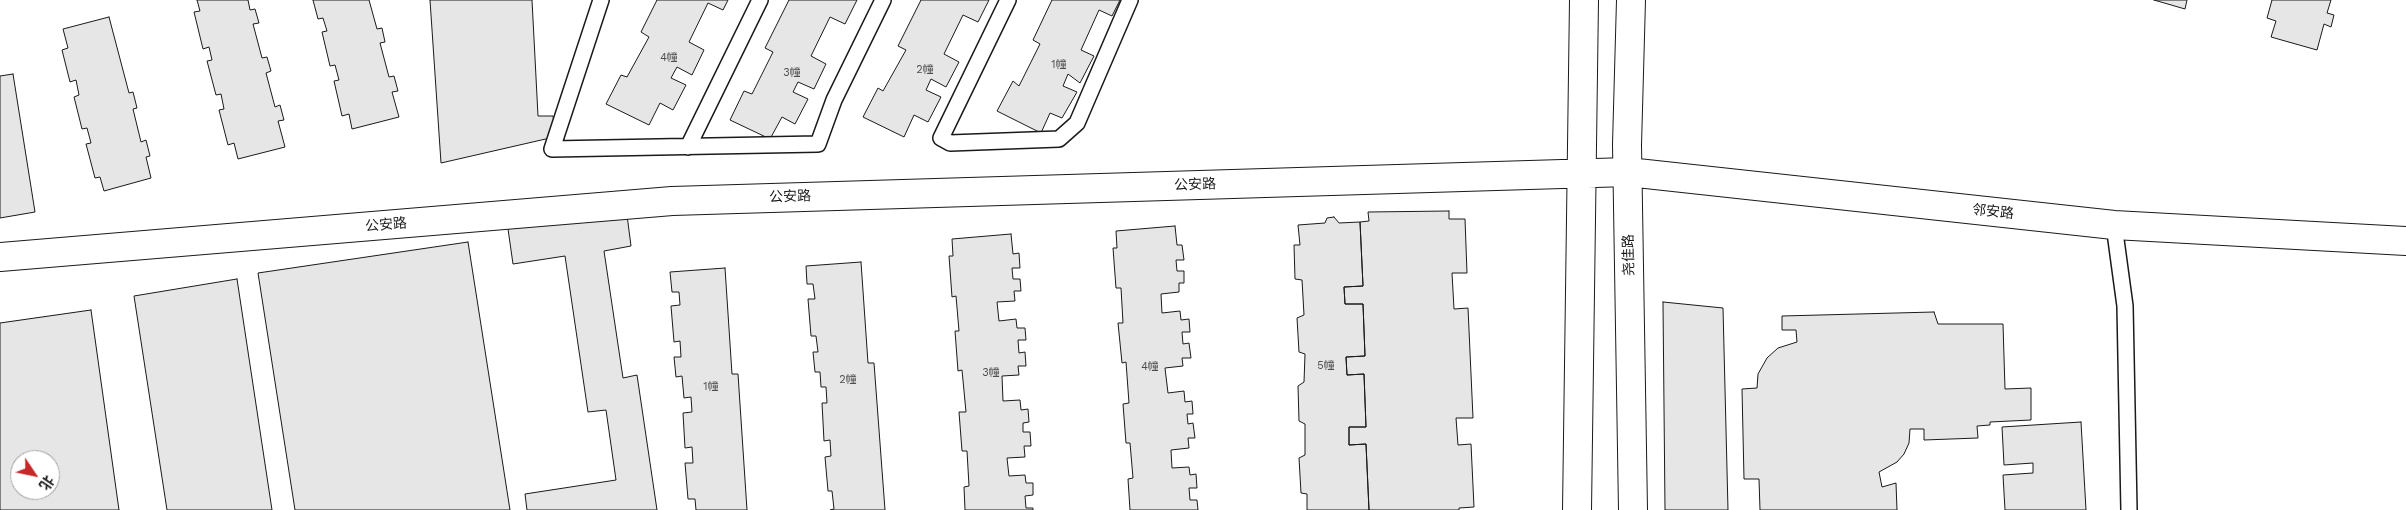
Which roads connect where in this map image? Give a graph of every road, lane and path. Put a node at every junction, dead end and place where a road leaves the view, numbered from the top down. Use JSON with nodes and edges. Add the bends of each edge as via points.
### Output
{"nodes":[{"id":1,"x":601,"y":0,"type":"edge"},
{"id":2,"x":760,"y":0,"type":"edge"},
{"id":3,"x":883,"y":0,"type":"edge"},
{"id":4,"x":1008,"y":0,"type":"edge"},
{"id":5,"x":1130,"y":0,"type":"edge"},
{"id":6,"x":1584,"y":0,"type":"edge"},
{"id":7,"x":1631,"y":0,"type":"edge"},
{"id":8,"x":688,"y":147,"type":"junction"},
{"id":9,"x":1628,"y":172,"type":"junction"},
{"id":10,"x":1582,"y":174,"type":"junction"},
{"id":11,"x":2114,"y":225,"type":"junction"},
{"id":12,"x":2406,"y":240,"type":"edge"},
{"id":13,"x":0,"y":258,"type":"edge"},
{"id":14,"x":1577,"y":510,"type":"edge"},
{"id":15,"x":1634,"y":510,"type":"edge"},
{"id":16,"x":2129,"y":510,"type":"edge"}],
"edges":[{"from":1,"to":8,"type":"lane","via":[[552,149]]},
{"from":2,"to":8,"type":"lane"},
{"from":3,"to":8,"type":"lane","via":[[834,100],[818,144]]},
{"from":4,"to":5,"type":"lane","via":[[941,138],[950,144],[1059,138],[1077,123]]},
{"from":6,"to":10,"type":"street"},
{"from":7,"to":9,"type":"street","name":"尧佳路"},
{"from":9,"to":10,"type":"street","name":"邻安路"},
{"from":9,"to":11,"type":"street","name":"邻安路"},
{"from":9,"to":15,"type":"street","name":"尧佳路"},
{"from":10,"to":13,"type":"street","name":"公安路","via":[[672,200]]},
{"from":10,"to":14,"type":"street"},
{"from":11,"to":12,"type":"street","name":"邻安路"},
{"from":11,"to":16,"type":"lane","via":[[2125,306]]}]}
